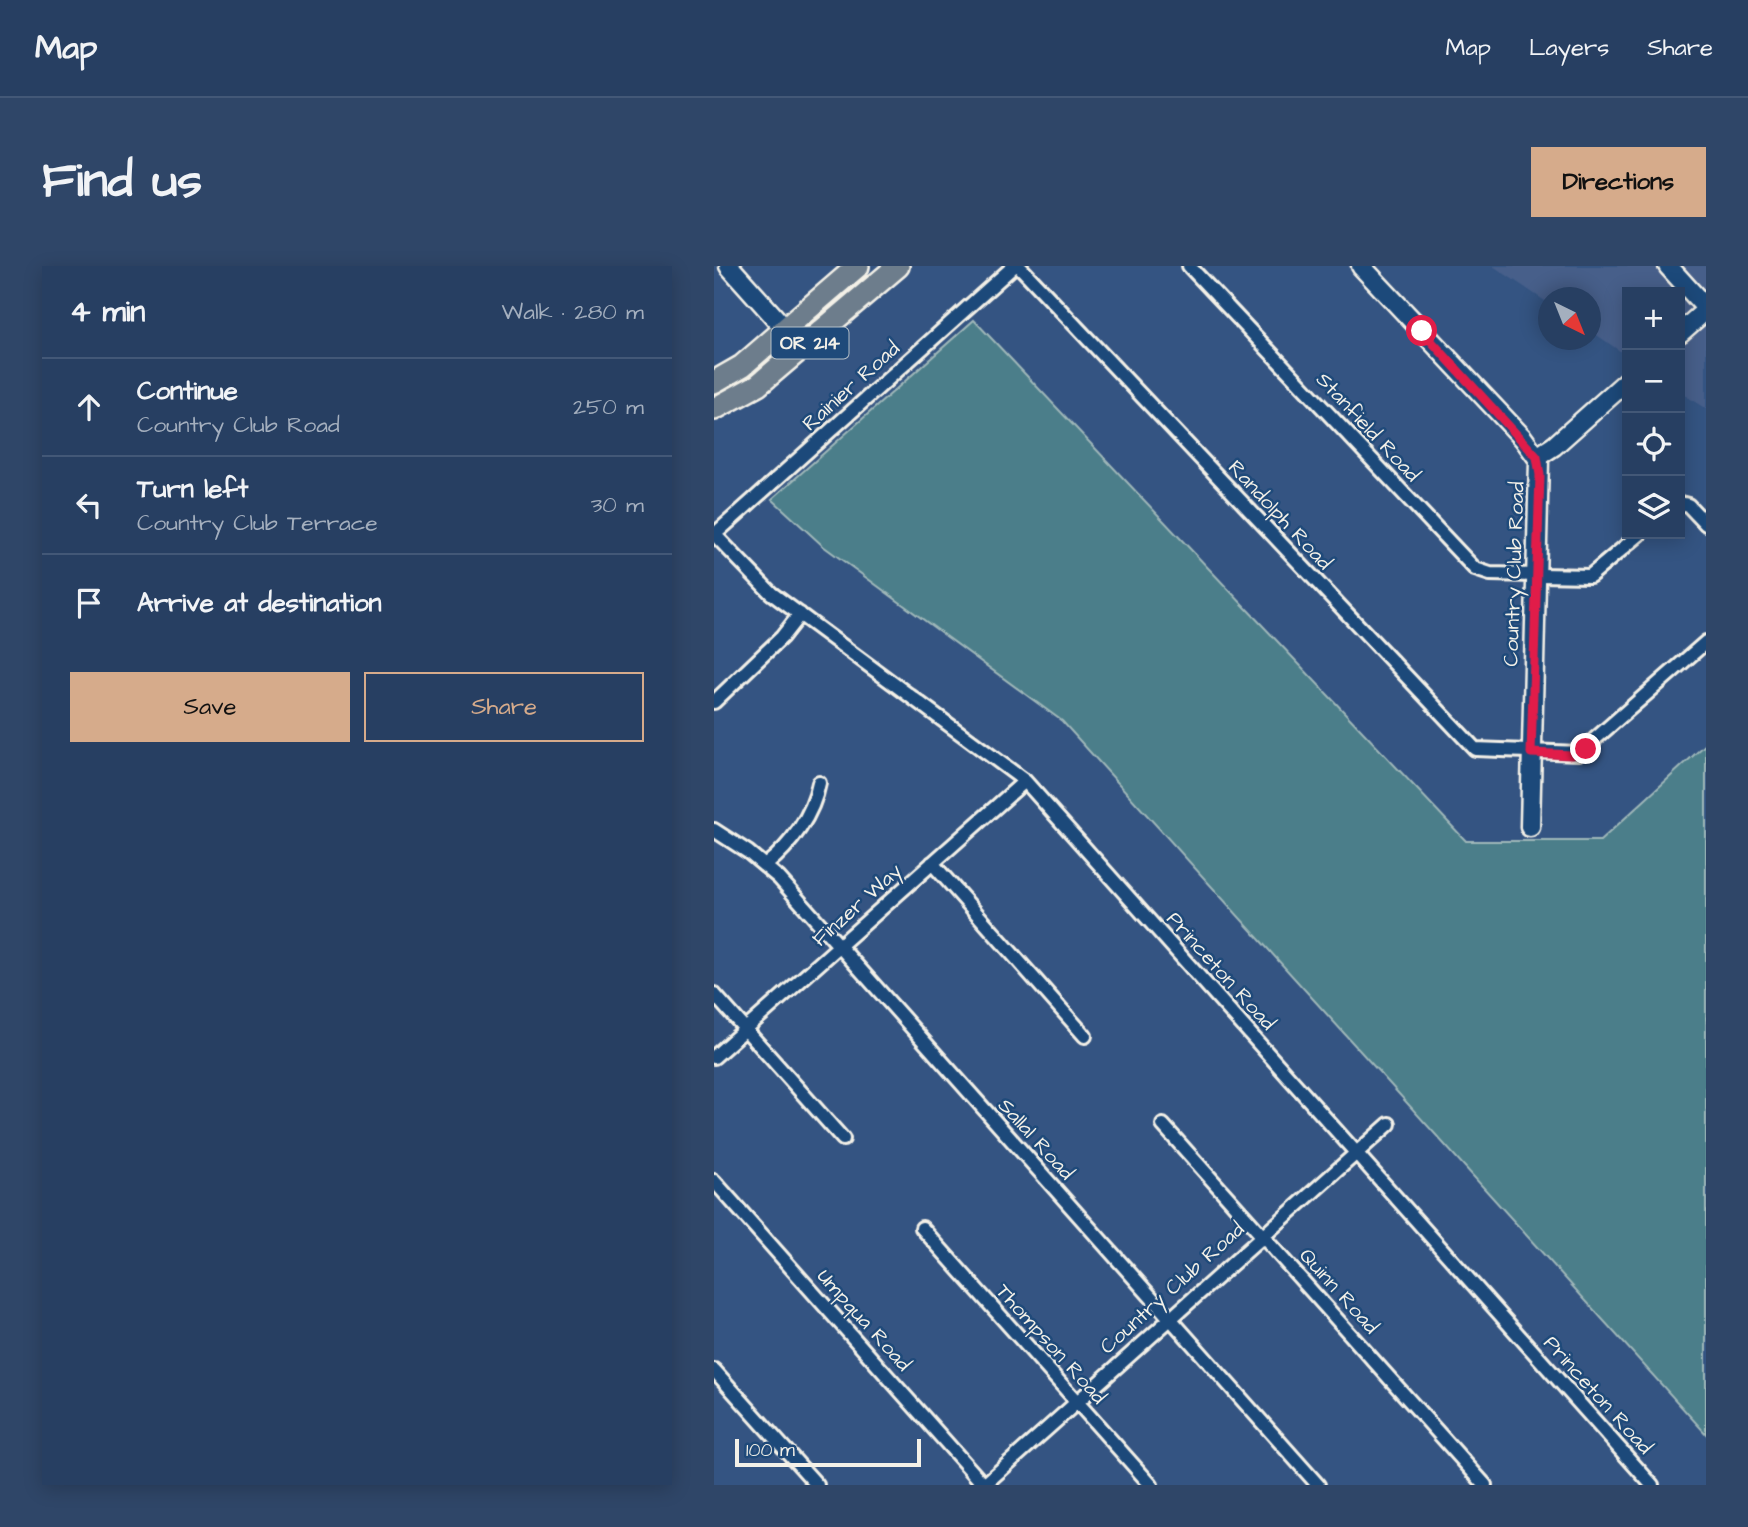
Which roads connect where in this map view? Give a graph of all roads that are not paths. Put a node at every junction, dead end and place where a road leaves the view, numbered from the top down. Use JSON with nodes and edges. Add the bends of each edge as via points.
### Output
{"nodes":[{"id":1,"x":729,"y":266,"type":"edge"},
{"id":2,"x":858,"y":266,"type":"edge"},
{"id":3,"x":898,"y":266,"type":"edge"},
{"id":4,"x":1017,"y":266,"type":"edge"},
{"id":5,"x":1189,"y":266,"type":"edge"},
{"id":6,"x":1361,"y":266,"type":"edge"},
{"id":7,"x":1668,"y":266,"type":"edge"},
{"id":8,"x":1706,"y":309,"type":"edge"},
{"id":9,"x":1685,"y":328,"type":"edge"},
{"id":10,"x":786,"y":330,"type":"junction"},
{"id":11,"x":714,"y":382,"type":"edge"},
{"id":12,"x":1622,"y":385,"type":"edge"},
{"id":13,"x":714,"y":401,"type":"edge"},
{"id":14,"x":714,"y":409,"type":"edge"},
{"id":15,"x":1537,"y":457,"type":"junction"},
{"id":16,"x":1685,"y":504,"type":"edge"},
{"id":17,"x":1706,"y":524,"type":"edge"},
{"id":18,"x":714,"y":534,"type":"edge"},
{"id":19,"x":1634,"y":539,"type":"edge"},
{"id":20,"x":1537,"y":576,"type":"junction"},
{"id":21,"x":800,"y":614,"type":"junction"},
{"id":22,"x":1706,"y":642,"type":"edge"},
{"id":23,"x":714,"y":702,"type":"edge"},
{"id":24,"x":1531,"y":753,"type":"junction"},
{"id":25,"x":1025,"y":781,"type":"junction"},
{"id":26,"x":820,"y":783,"type":"dead end"},
{"id":27,"x":1530,"y":827,"type":"dead end"},
{"id":28,"x":714,"y":830,"type":"edge"},
{"id":29,"x":932,"y":863,"type":"junction"},
{"id":30,"x":765,"y":865,"type":"junction"},
{"id":31,"x":839,"y":947,"type":"junction"},
{"id":32,"x":714,"y":994,"type":"edge"},
{"id":33,"x":746,"y":1029,"type":"junction"},
{"id":34,"x":1085,"y":1036,"type":"dead end"},
{"id":35,"x":714,"y":1057,"type":"edge"},
{"id":36,"x":1389,"y":1124,"type":"dead end"},
{"id":37,"x":1163,"y":1125,"type":"dead end"},
{"id":38,"x":844,"y":1139,"type":"dead end"},
{"id":39,"x":1357,"y":1152,"type":"junction"},
{"id":40,"x":714,"y":1181,"type":"edge"},
{"id":41,"x":922,"y":1228,"type":"dead end"},
{"id":42,"x":1264,"y":1236,"type":"junction"},
{"id":43,"x":1170,"y":1319,"type":"junction"},
{"id":44,"x":714,"y":1370,"type":"edge"},
{"id":45,"x":1077,"y":1402,"type":"junction"},
{"id":46,"x":817,"y":1485,"type":"edge"},
{"id":47,"x":984,"y":1485,"type":"edge"},
{"id":48,"x":1151,"y":1485,"type":"edge"},
{"id":49,"x":1318,"y":1485,"type":"edge"},
{"id":50,"x":1485,"y":1485,"type":"edge"},
{"id":51,"x":1652,"y":1485,"type":"edge"}],
"edges":[{"from":1,"to":10,"type":"street"},
{"from":2,"to":10,"type":"main road","number":"OR 214"},
{"from":3,"to":14,"type":"main road","number":"OR 214","via":[[758,385]]},
{"from":4,"to":18,"type":"street","name":"Rainier Road"},
{"from":4,"to":24,"type":"street","name":"Randolph Road","via":[[1469,745],[1482,751]]},
{"from":5,"to":20,"type":"street","name":"Stanfield Road","via":[[1470,565],[1483,573]]},
{"from":6,"to":15,"type":"street","name":"Country Club Road"},
{"from":7,"to":8,"type":"street"},
{"from":8,"to":9,"type":"street"},
{"from":10,"to":11,"type":"main road","number":"OR 214"},
{"from":10,"to":13,"type":"main road","number":"OR 214","via":[[789,342],[779,352]]},
{"from":12,"to":15,"type":"street"},
{"from":15,"to":20,"type":"street","name":"Country Club Road"},
{"from":16,"to":17,"type":"street"},
{"from":18,"to":21,"type":"street","name":"Princeton Road","via":[[756,580]]},
{"from":19,"to":20,"type":"street","name":"Stanfield Road","via":[[1590,576]]},
{"from":20,"to":24,"type":"street","name":"Country Club Road"},
{"from":21,"to":23,"type":"street"},
{"from":21,"to":25,"type":"street","name":"Princeton Road"},
{"from":22,"to":24,"type":"street","name":"Randolph Road","via":[[1586,749],[1572,755]]},
{"from":24,"to":27,"type":"street","name":"Country Club Road"},
{"from":25,"to":29,"type":"street","name":"Finzer Way"},
{"from":25,"to":39,"type":"street","name":"Princeton Road"},
{"from":26,"to":30,"type":"street","via":[[814,807],[779,854]]},
{"from":28,"to":30,"type":"street","name":"Sallal Road"},
{"from":29,"to":31,"type":"street","name":"Finzer Way"},
{"from":29,"to":34,"type":"street"},
{"from":30,"to":31,"type":"street","name":"Sallal Road"},
{"from":31,"to":33,"type":"street","name":"Finzer Way"},
{"from":31,"to":43,"type":"street","name":"Sallal Road"},
{"from":32,"to":33,"type":"street"},
{"from":33,"to":35,"type":"street","name":"Finzer Way"},
{"from":33,"to":38,"type":"street"},
{"from":36,"to":39,"type":"street","name":"Country Club Road"},
{"from":37,"to":42,"type":"street","name":"Quinn Road"},
{"from":39,"to":42,"type":"street","name":"Country Club Road"},
{"from":39,"to":51,"type":"street","name":"Princeton Road"},
{"from":40,"to":47,"type":"street","name":"Umpqua Road"},
{"from":41,"to":45,"type":"street","name":"Thompson Road"},
{"from":42,"to":43,"type":"street","name":"Country Club Road"},
{"from":42,"to":50,"type":"street","name":"Quinn Road"},
{"from":43,"to":45,"type":"street","name":"Country Club Road"},
{"from":43,"to":49,"type":"street","name":"Sallal Road"},
{"from":44,"to":46,"type":"street"},
{"from":45,"to":47,"type":"street","name":"Country Club Road"},
{"from":45,"to":48,"type":"street","name":"Thompson Road"}]}
